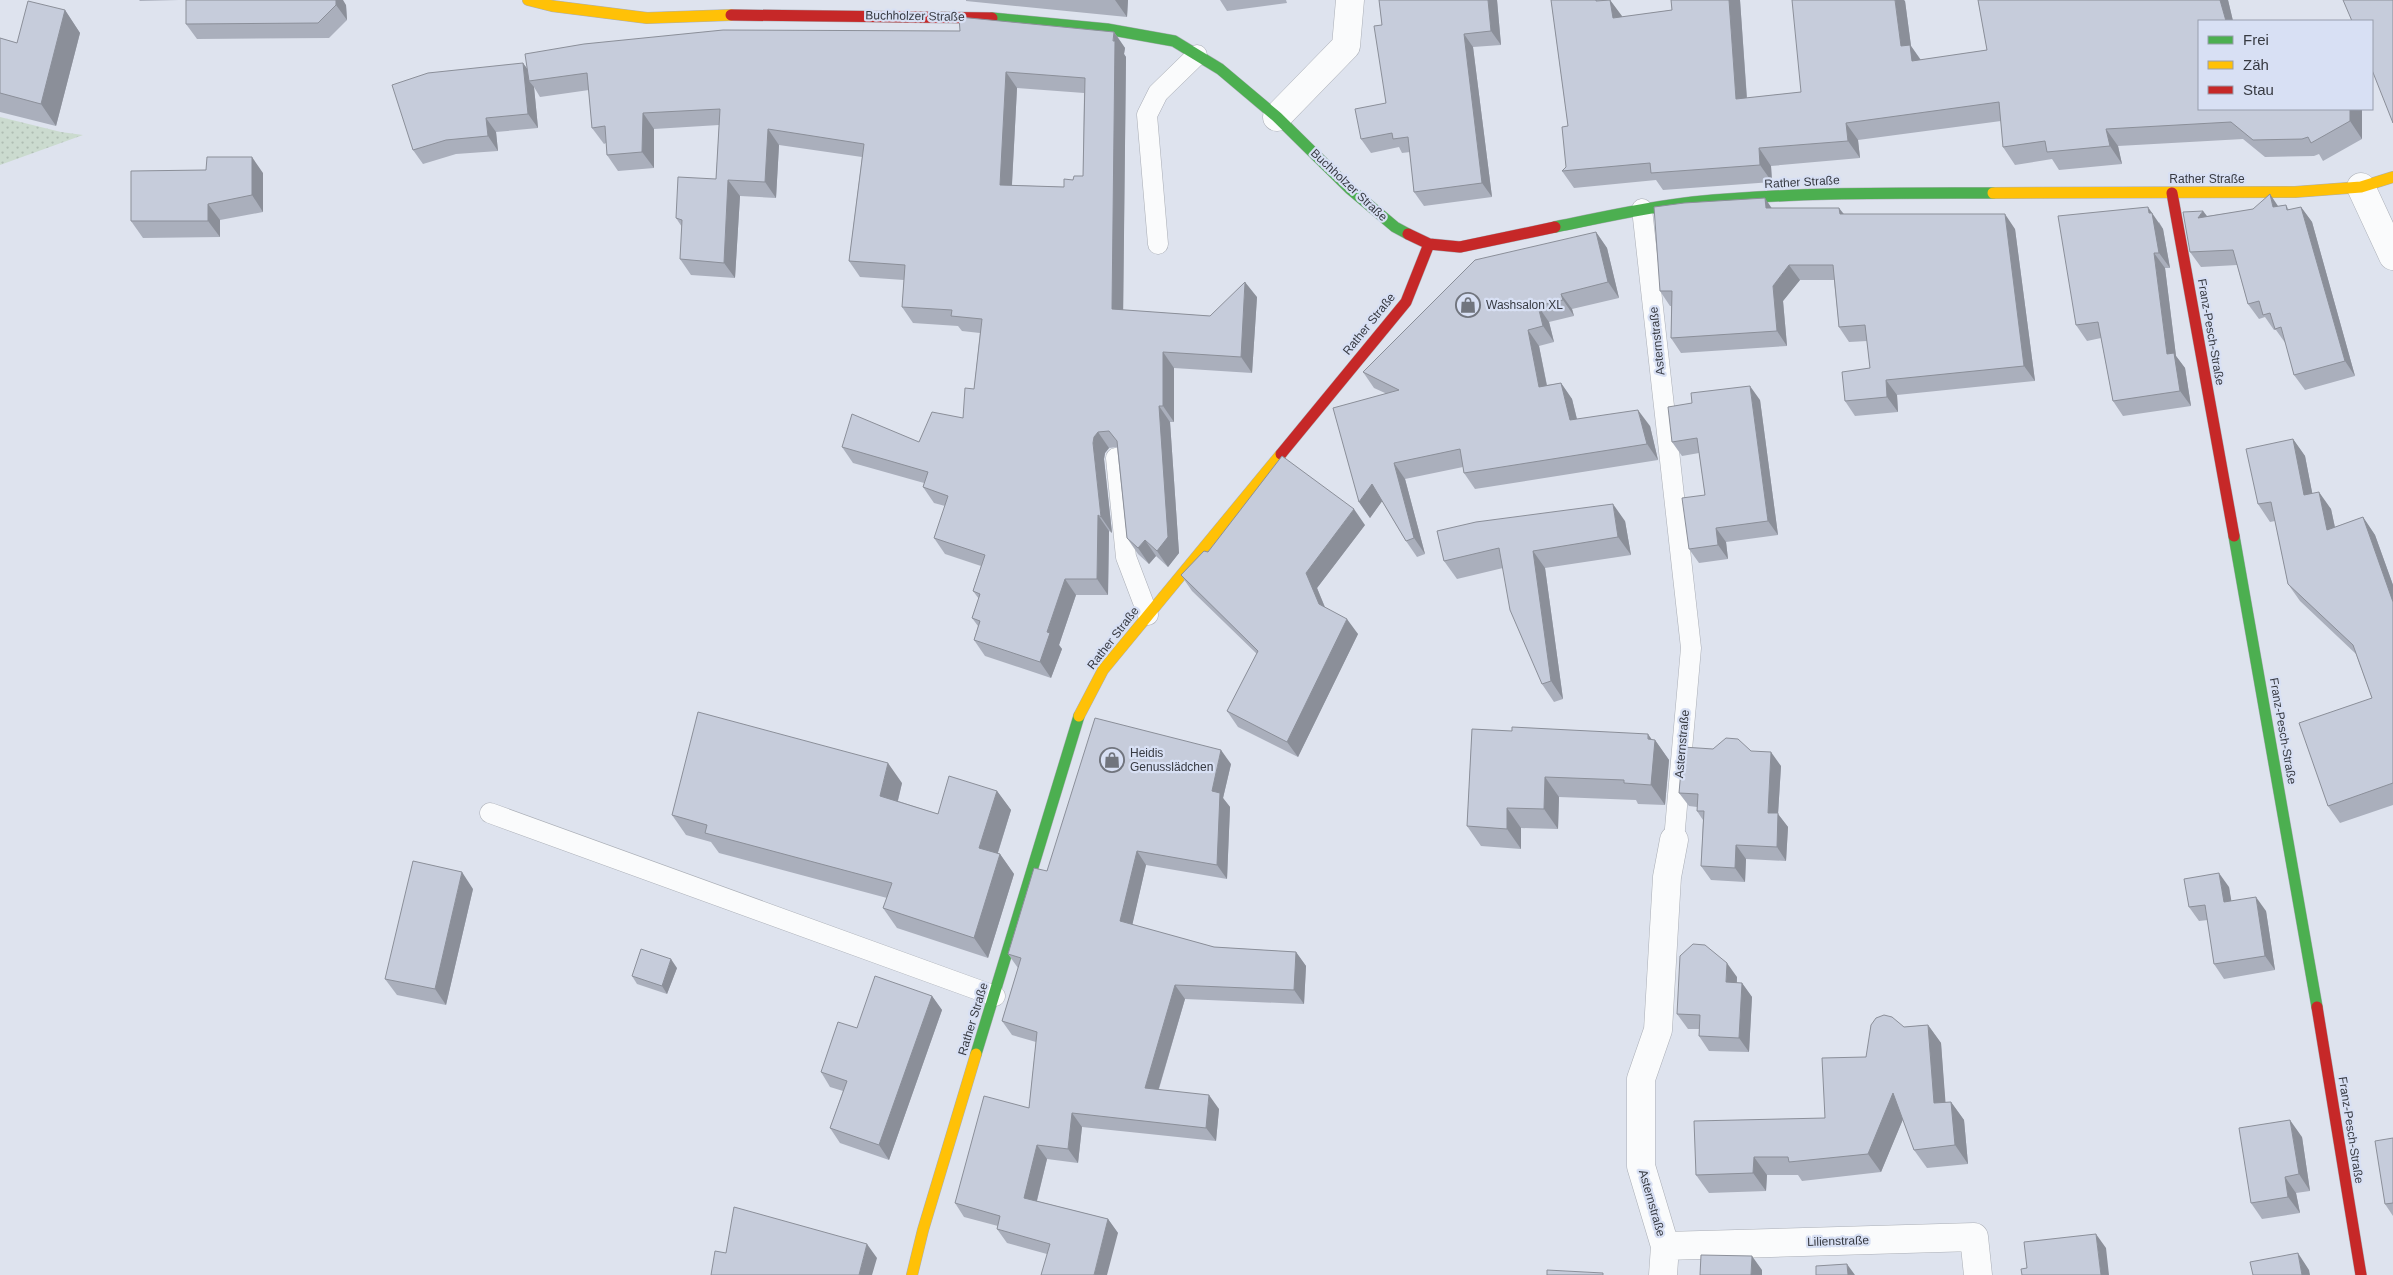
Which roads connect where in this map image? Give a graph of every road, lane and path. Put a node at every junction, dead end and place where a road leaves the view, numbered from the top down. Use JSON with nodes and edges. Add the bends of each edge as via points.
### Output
{"nodes":[{"id":1,"x":528,"y":0,"type":"edge"},
{"id":2,"x":1350,"y":0,"type":"edge"},
{"id":3,"x":1197,"y":55,"type":"junction"},
{"id":4,"x":1277,"y":117,"type":"junction"},
{"id":5,"x":2393,"y":177,"type":"edge"},
{"id":6,"x":2361,"y":187,"type":"junction"},
{"id":7,"x":2172,"y":193,"type":"junction"},
{"id":8,"x":1642,"y":209,"type":"junction"},
{"id":9,"x":1158,"y":244,"type":"dead end"},
{"id":10,"x":1429,"y":244,"type":"junction"},
{"id":11,"x":2393,"y":256,"type":"edge"},
{"id":12,"x":1116,"y":458,"type":"edge"},
{"id":13,"x":1148,"y":615,"type":"junction"},
{"id":14,"x":490,"y":813,"type":"dead end"},
{"id":15,"x":1674,"y":840,"type":"joint"},
{"id":16,"x":995,"y":996,"type":"junction"},
{"id":17,"x":1665,"y":1246,"type":"junction"},
{"id":18,"x":912,"y":1275,"type":"edge"},
{"id":19,"x":1663,"y":1275,"type":"edge"},
{"id":20,"x":1978,"y":1275,"type":"edge"},
{"id":21,"x":2361,"y":1275,"type":"edge"}],
"edges":[{"from":1,"to":3,"type":"street","name":"Buchholzer Straße","via":[[647,18],[750,14],[990,18],[1107,29],[1174,41]]},
{"from":2,"to":4,"type":"street","via":[[1346,46]]},
{"from":3,"to":4,"type":"street","name":"Buchholzer Straße","via":[[1220,69]]},
{"from":3,"to":9,"type":"lane","via":[[1158,93],[1147,115]]},
{"from":4,"to":10,"type":"street","name":"Buchholzer Straße","via":[[1394,227]]},
{"from":5,"to":6,"type":"street","name":"Rather Straße"},
{"from":6,"to":7,"type":"street","name":"Rather Straße","via":[[2295,192]]},
{"from":6,"to":11,"type":"street"},
{"from":7,"to":8,"type":"street","name":"Rather Straße","via":[[1850,193],[1693,202]]},
{"from":7,"to":21,"type":"street","name":"Franz-Pesch-Straße","via":[[2295,878]]},
{"from":8,"to":10,"type":"street","name":"Rather Straße","via":[[1460,246]]},
{"from":8,"to":15,"type":"lane","name":"Asternstraße","via":[[1691,648]]},
{"from":10,"to":13,"type":"street","name":"Rather Straße","via":[[1406,302]]},
{"from":12,"to":13,"type":"lane","via":[[1126,557]]},
{"from":13,"to":16,"type":"street","name":"Rather Straße","via":[[1103,670],[1075,723]]},
{"from":14,"to":16,"type":"lane"},
{"from":15,"to":17,"type":"street","name":"Asternstraße","via":[[1667,877],[1658,1030],[1641,1079],[1641,1166]]},
{"from":16,"to":18,"type":"street","name":"Rather Straße","via":[[922,1230]]},
{"from":17,"to":19,"type":"street","name":"Asternstraße"},
{"from":17,"to":20,"type":"street","name":"Lilienstraße","via":[[1974,1237]]}]}
